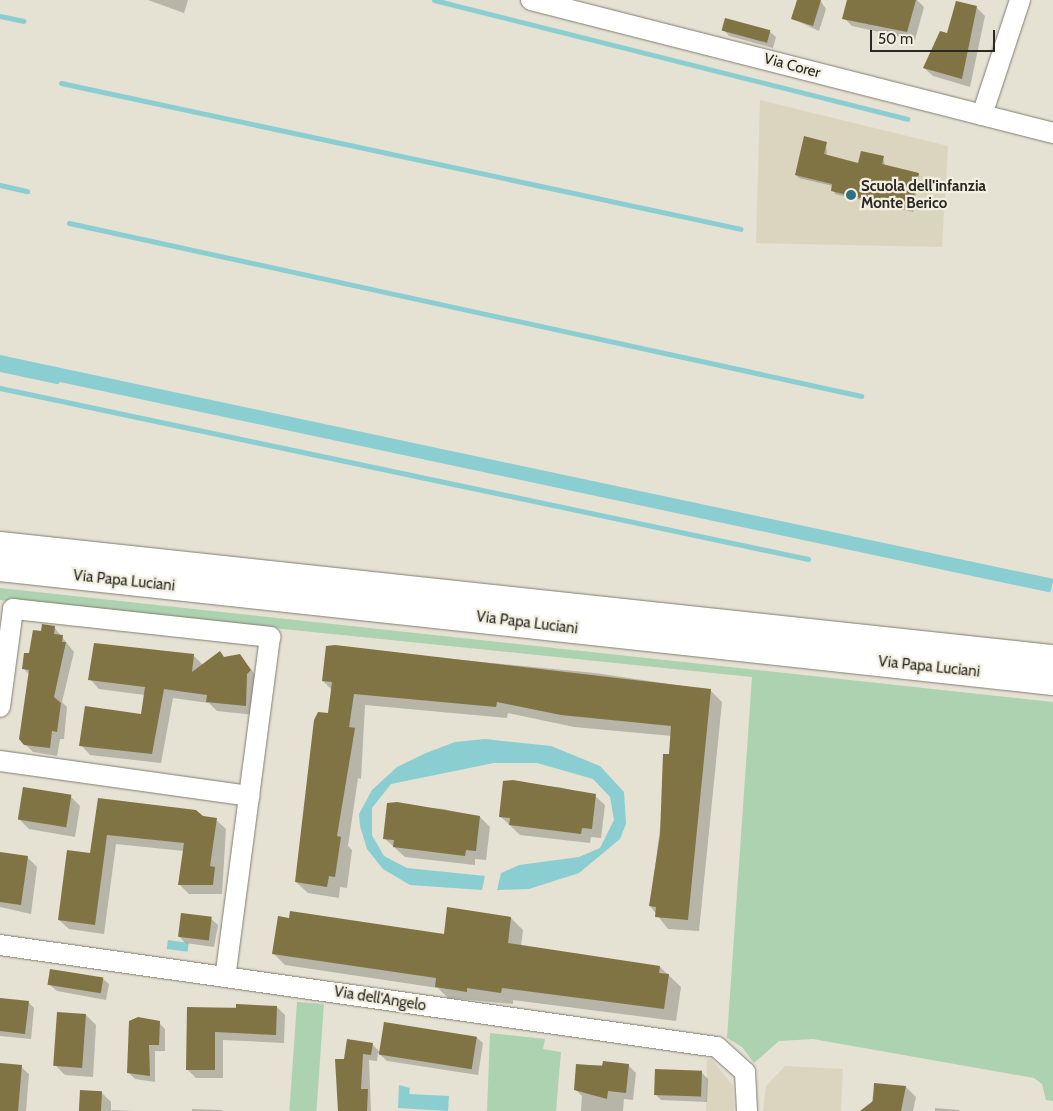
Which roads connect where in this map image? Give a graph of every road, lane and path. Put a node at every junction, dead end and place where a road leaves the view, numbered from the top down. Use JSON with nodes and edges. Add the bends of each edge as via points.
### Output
{"nodes":[{"id":1,"x":531,"y":0,"type":"edge"},
{"id":2,"x":1020,"y":0,"type":"edge"},
{"id":3,"x":982,"y":115,"type":"junction"},
{"id":4,"x":1053,"y":133,"type":"edge"},
{"id":5,"x":0,"y":546,"type":"edge"},
{"id":6,"x":0,"y":567,"type":"edge"},
{"id":7,"x":1053,"y":659,"type":"edge"},
{"id":8,"x":1053,"y":681,"type":"edge"},
{"id":9,"x":0,"y":707,"type":"edge"},
{"id":10,"x":0,"y":762,"type":"edge"},
{"id":11,"x":250,"y":796,"type":"junction"},
{"id":12,"x":0,"y":945,"type":"edge"},
{"id":13,"x":225,"y":977,"type":"junction"},
{"id":14,"x":747,"y":1111,"type":"edge"}],
"edges":[{"from":1,"to":3,"type":"street","name":"Via Corer"},
{"from":2,"to":3,"type":"street"},
{"from":3,"to":4,"type":"street","name":"Via Corer"},
{"from":5,"to":7,"type":"main road","name":"Via Papa Luciani"},
{"from":6,"to":8,"type":"main road","name":"Via Papa Luciani"},
{"from":9,"to":11,"type":"street","via":[[13,609],[270,637]]},
{"from":10,"to":11,"type":"street"},
{"from":11,"to":13,"type":"street"},
{"from":12,"to":13,"type":"street","name":"Via dell'Angelo"},
{"from":13,"to":14,"type":"street","name":"Via dell'Angelo","via":[[696,1043],[724,1050],[747,1077]]}]}
